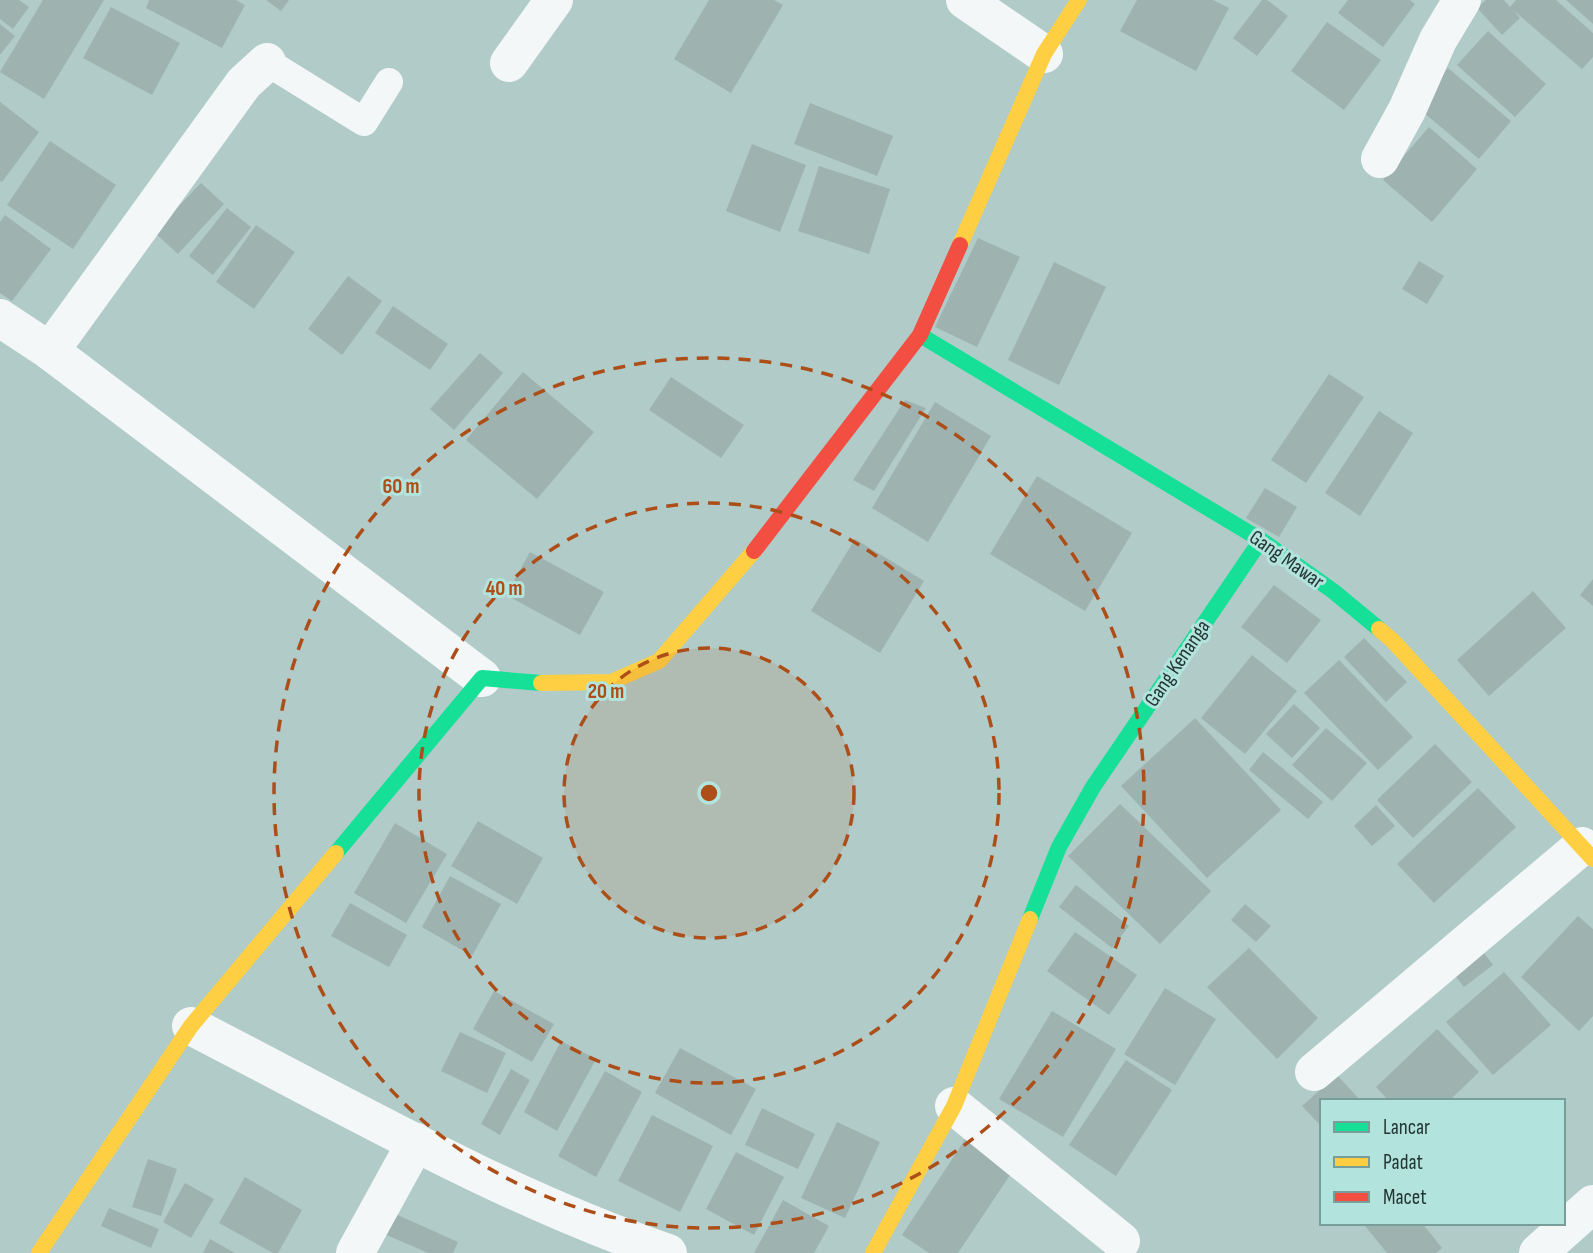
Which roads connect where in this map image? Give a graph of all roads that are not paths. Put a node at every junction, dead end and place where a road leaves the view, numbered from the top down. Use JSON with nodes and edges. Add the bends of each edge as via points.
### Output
{"nodes":[{"id":1,"x":554,"y":0,"type":"edge"},
{"id":2,"x":965,"y":0,"type":"edge"},
{"id":3,"x":1079,"y":0,"type":"edge"},
{"id":4,"x":1462,"y":0,"type":"edge"},
{"id":5,"x":1044,"y":54,"type":"junction"},
{"id":6,"x":267,"y":62,"type":"joint"},
{"id":7,"x":509,"y":63,"type":"dead end"},
{"id":8,"x":389,"y":82,"type":"dead end"},
{"id":9,"x":1380,"y":159,"type":"dead end"},
{"id":10,"x":0,"y":318,"type":"edge"},
{"id":11,"x":920,"y":335,"type":"junction"},
{"id":12,"x":50,"y":351,"type":"junction"},
{"id":13,"x":1261,"y":540,"type":"junction"},
{"id":14,"x":482,"y":678,"type":"junction"},
{"id":15,"x":1587,"y":852,"type":"edge"},
{"id":16,"x":191,"y":1026,"type":"junction"},
{"id":17,"x":1314,"y":1072,"type":"dead end"},
{"id":18,"x":954,"y":1106,"type":"junction"},
{"id":19,"x":416,"y":1142,"type":"junction"},
{"id":20,"x":1593,"y":1204,"type":"edge"},
{"id":21,"x":1121,"y":1241,"type":"dead end"},
{"id":22,"x":607,"y":1243,"type":"edge"},
{"id":23,"x":39,"y":1253,"type":"edge"},
{"id":24,"x":355,"y":1253,"type":"edge"},
{"id":25,"x":668,"y":1253,"type":"edge"},
{"id":26,"x":873,"y":1253,"type":"edge"},
{"id":27,"x":1538,"y":1253,"type":"edge"}],
"edges":[{"from":1,"to":7,"type":"street"},
{"from":2,"to":5,"type":"street"},
{"from":3,"to":5,"type":"street"},
{"from":4,"to":9,"type":"street"},
{"from":5,"to":11,"type":"street"},
{"from":6,"to":8,"type":"lane","via":[[364,122]]},
{"from":6,"to":12,"type":"street","via":[[244,83]]},
{"from":10,"to":12,"type":"street"},
{"from":11,"to":13,"type":"street","name":"Gang Mawar"},
{"from":11,"to":14,"type":"street","via":[[747,560],[659,661],[611,682]]},
{"from":12,"to":14,"type":"street"},
{"from":13,"to":15,"type":"street","name":"Gang Mawar","via":[[1393,641]]},
{"from":13,"to":18,"type":"street","name":"Gang Kenanga","via":[[1093,787],[1059,847]]},
{"from":14,"to":16,"type":"street"},
{"from":15,"to":17,"type":"street"},
{"from":16,"to":19,"type":"street"},
{"from":16,"to":23,"type":"street"},
{"from":18,"to":21,"type":"street"},
{"from":18,"to":26,"type":"street","name":"Gang Kenanga"},
{"from":19,"to":22,"type":"street"},
{"from":19,"to":24,"type":"street"},
{"from":20,"to":27,"type":"street"},
{"from":22,"to":25,"type":"street"}]}
